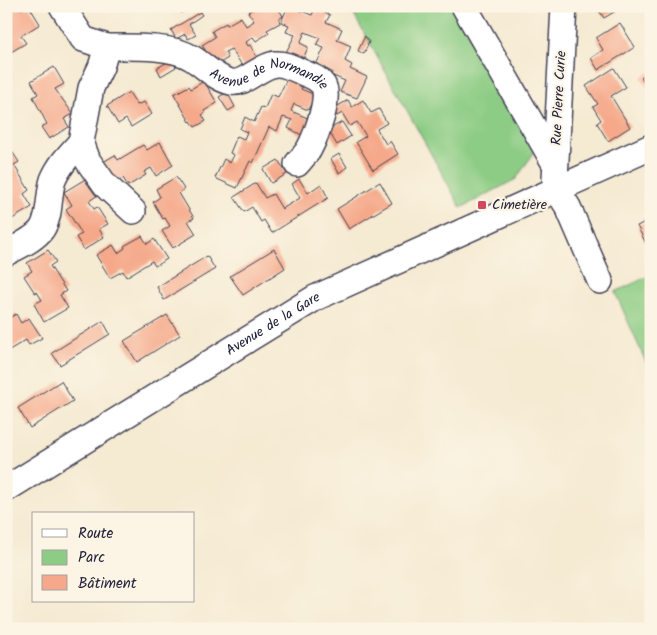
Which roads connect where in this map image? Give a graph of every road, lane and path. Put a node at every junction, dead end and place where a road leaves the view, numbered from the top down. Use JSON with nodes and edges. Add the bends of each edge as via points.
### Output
{"nodes":[{"id":1,"x":62,"y":6,"type":"edge"},
{"id":2,"x":464,"y":6,"type":"edge"},
{"id":3,"x":564,"y":6,"type":"edge"},
{"id":4,"x":107,"y":47,"type":"junction"},
{"id":5,"x":81,"y":142,"type":"junction"},
{"id":6,"x":651,"y":147,"type":"edge"},
{"id":7,"x":297,"y":164,"type":"dead end"},
{"id":8,"x":555,"y":164,"type":"junction"},
{"id":9,"x":557,"y":190,"type":"junction"},
{"id":10,"x":133,"y":211,"type":"dead end"},
{"id":11,"x":6,"y":253,"type":"edge"},
{"id":12,"x":600,"y":281,"type":"dead end"},
{"id":13,"x":6,"y":489,"type":"edge"}],
"edges":[{"from":1,"to":4,"type":"street","via":[[84,39]]},
{"from":2,"to":8,"type":"street"},
{"from":3,"to":8,"type":"street","name":"Rue Pierre Curie"},
{"from":4,"to":5,"type":"street","via":[[91,88]]},
{"from":4,"to":7,"type":"street","name":"Avenue de Normandie","via":[[184,54],[229,82],[240,82],[263,67],[278,64],[317,78],[324,86],[325,105],[309,150]]},
{"from":5,"to":10,"type":"street","via":[[88,161],[105,186]]},
{"from":5,"to":11,"type":"street","via":[[60,166],[53,180],[42,229]]},
{"from":6,"to":9,"type":"street","name":"Avenue de la Gare"},
{"from":8,"to":9,"type":"street","name":"Rue Pierre Curie"},
{"from":9,"to":12,"type":"street","via":[[568,207]]},
{"from":9,"to":13,"type":"street","name":"Avenue de la Gare","via":[[316,298]]}]}
